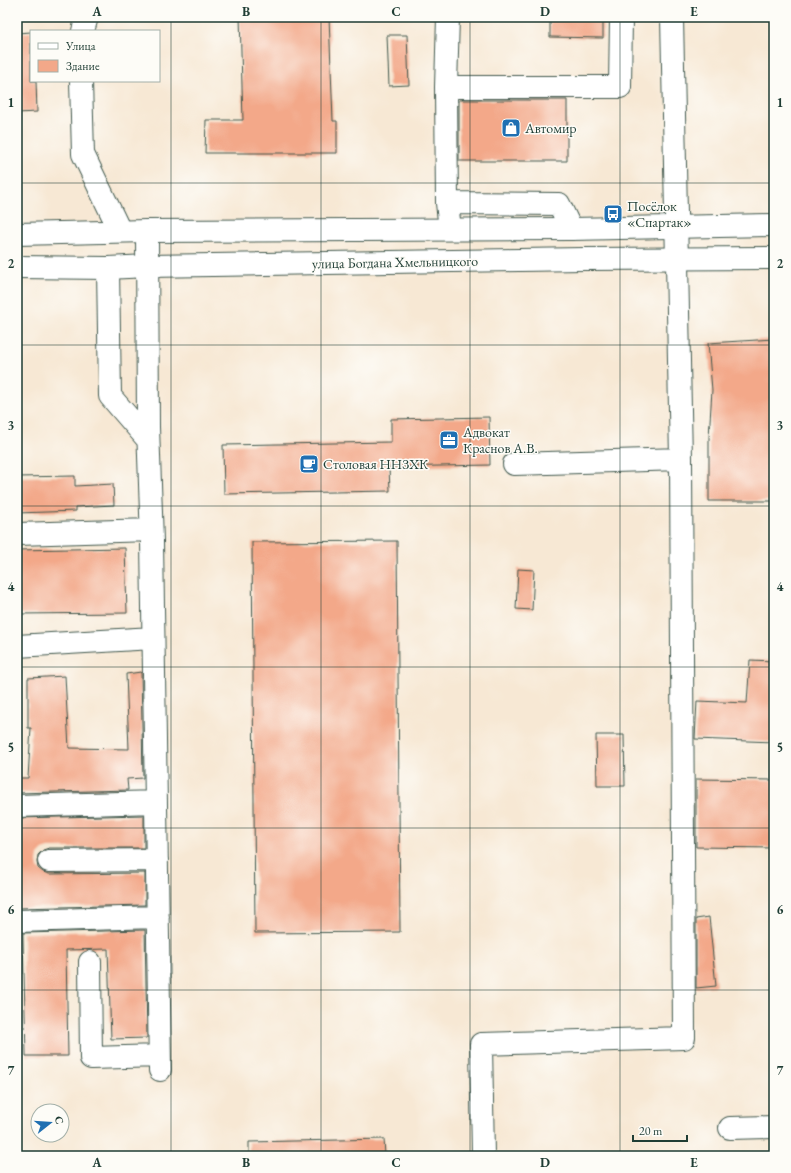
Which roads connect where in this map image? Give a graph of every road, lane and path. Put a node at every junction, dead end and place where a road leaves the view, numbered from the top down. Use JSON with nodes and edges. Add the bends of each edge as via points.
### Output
{"nodes":[{"id":1,"x":87,"y":17,"type":"edge"},
{"id":2,"x":448,"y":17,"type":"edge"},
{"id":3,"x":620,"y":17,"type":"edge"},
{"id":4,"x":672,"y":17,"type":"edge"},
{"id":5,"x":83,"y":30,"type":"edge"},
{"id":6,"x":81,"y":82,"type":"edge"},
{"id":7,"x":446,"y":87,"type":"junction"},
{"id":8,"x":447,"y":203,"type":"junction"},
{"id":9,"x":774,"y":225,"type":"edge"},
{"id":10,"x":676,"y":226,"type":"junction"},
{"id":11,"x":450,"y":229,"type":"junction"},
{"id":12,"x":571,"y":229,"type":"junction"},
{"id":13,"x":120,"y":231,"type":"junction"},
{"id":14,"x":147,"y":231,"type":"junction"},
{"id":15,"x":17,"y":234,"type":"edge"},
{"id":16,"x":774,"y":258,"type":"edge"},
{"id":17,"x":676,"y":259,"type":"junction"},
{"id":18,"x":148,"y":266,"type":"junction"},
{"id":19,"x":17,"y":267,"type":"edge"},
{"id":20,"x":108,"y":268,"type":"junction"},
{"id":21,"x":148,"y":440,"type":"junction"},
{"id":22,"x":681,"y":459,"type":"junction"},
{"id":23,"x":514,"y":464,"type":"dead end"},
{"id":24,"x":151,"y":530,"type":"junction"},
{"id":25,"x":17,"y":534,"type":"edge"},
{"id":26,"x":153,"y":638,"type":"junction"},
{"id":27,"x":17,"y":646,"type":"edge"},
{"id":28,"x":156,"y":802,"type":"junction"},
{"id":29,"x":17,"y":806,"type":"edge"},
{"id":30,"x":157,"y":860,"type":"junction"},
{"id":31,"x":49,"y":861,"type":"dead end"},
{"id":32,"x":158,"y":917,"type":"junction"},
{"id":33,"x":17,"y":921,"type":"edge"},
{"id":34,"x":90,"y":962,"type":"dead end"},
{"id":35,"x":774,"y":1127,"type":"edge"},
{"id":36,"x":730,"y":1128,"type":"dead end"},
{"id":37,"x":482,"y":1156,"type":"edge"}],
"edges":[{"from":1,"to":5,"type":"main road"},
{"from":2,"to":7,"type":"main road"},
{"from":3,"to":7,"type":"main road","via":[[620,87]]},
{"from":4,"to":10,"type":"main road"},
{"from":6,"to":13,"type":"main road","via":[[83,154]]},
{"from":7,"to":8,"type":"main road"},
{"from":8,"to":11,"type":"main road"},
{"from":8,"to":12,"type":"main road","via":[[559,204]]},
{"from":9,"to":10,"type":"main road"},
{"from":10,"to":12,"type":"main road"},
{"from":10,"to":17,"type":"main road"},
{"from":11,"to":12,"type":"main road"},
{"from":11,"to":14,"type":"main road"},
{"from":13,"to":14,"type":"main road"},
{"from":13,"to":15,"type":"main road"},
{"from":14,"to":18,"type":"main road"},
{"from":16,"to":17,"type":"main road","name":"улица Богдана Хмельницкого"},
{"from":17,"to":18,"type":"main road","name":"улица Богдана Хмельницкого"},
{"from":17,"to":22,"type":"main road"},
{"from":18,"to":20,"type":"main road","name":"улица Богдана Хмельницкого"},
{"from":18,"to":21,"type":"main road"},
{"from":19,"to":20,"type":"main road","name":"улица Богдана Хмельницкого"},
{"from":20,"to":21,"type":"main road","via":[[110,396]]},
{"from":21,"to":24,"type":"main road"},
{"from":22,"to":23,"type":"main road"},
{"from":22,"to":37,"type":"main road","via":[[684,1038],[481,1044]]},
{"from":24,"to":25,"type":"main road"},
{"from":24,"to":26,"type":"main road"},
{"from":26,"to":27,"type":"main road"},
{"from":26,"to":28,"type":"main road"},
{"from":28,"to":29,"type":"main road"},
{"from":28,"to":30,"type":"main road"},
{"from":30,"to":31,"type":"main road"},
{"from":30,"to":32,"type":"main road"},
{"from":32,"to":33,"type":"main road"},
{"from":32,"to":34,"type":"main road","via":[[160,1063],[91,1058]]},
{"from":35,"to":36,"type":"main road"}]}
